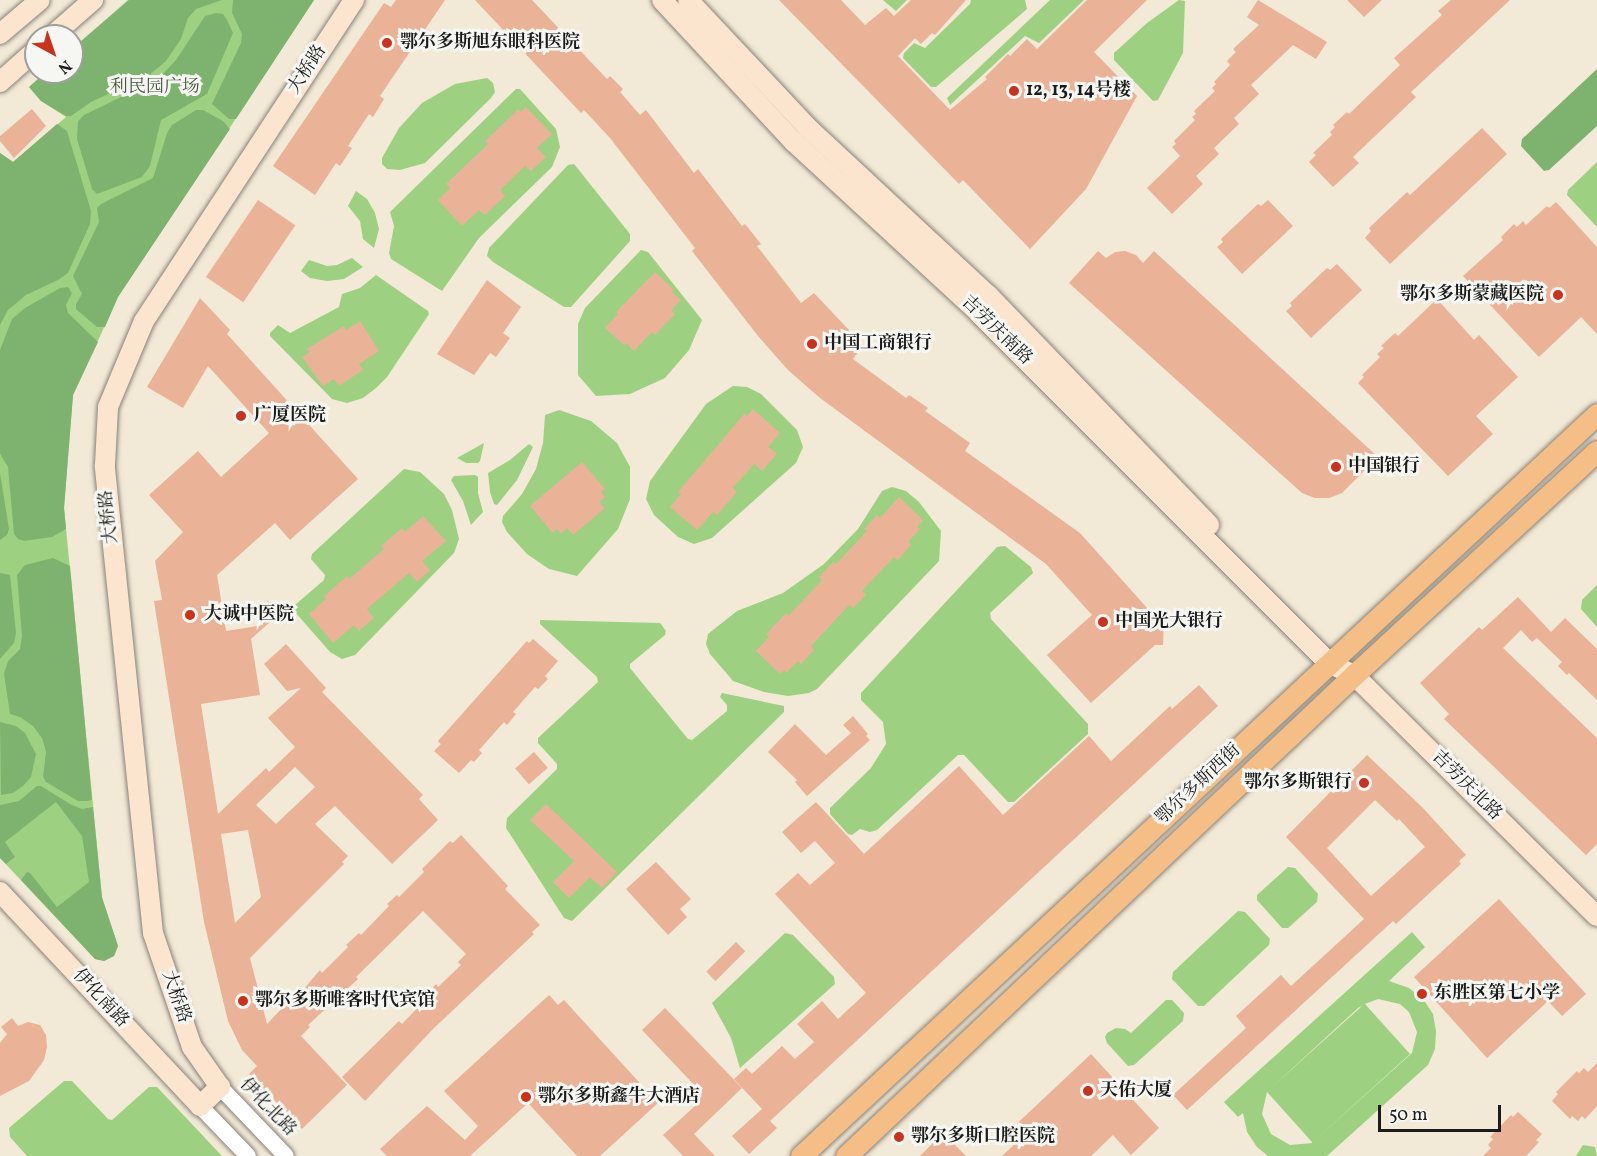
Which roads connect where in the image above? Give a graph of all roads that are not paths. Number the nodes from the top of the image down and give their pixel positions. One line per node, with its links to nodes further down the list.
1 (40, 0): 7 (main road)
2 (93, 0): 6 (main road)
3 (354, 0): 16 (main road, 大桥路)
4 (662, 0): 12 (main road, 吉劳庆南路)
5 (688, 0): 12 (main road, 吉劳庆南路)
6 (66, 24)
7 (0, 34)
8 (24, 61): 9 (main road)
9 (0, 82)
10 (1597, 414): 12 (main road, 鄂尔多斯西街)
11 (1597, 451): 13 (main road, 鄂尔多斯西街)
12 (1333, 660): 13 (main road, 吉劳庆北路); 20 (main road, 鄂尔多斯西街)
13 (1354, 675): 15 (main road, 吉劳庆北路); 21 (main road, 鄂尔多斯西街)
14 (0, 892): 17 (main road, 伊化南路)
15 (1597, 916)
16 (220, 1087): 17 (main road); 19 (street, 伊化北路)
17 (200, 1106): 18 (street)
18 (248, 1156)
19 (286, 1156)
20 (801, 1156)
21 (846, 1156)

